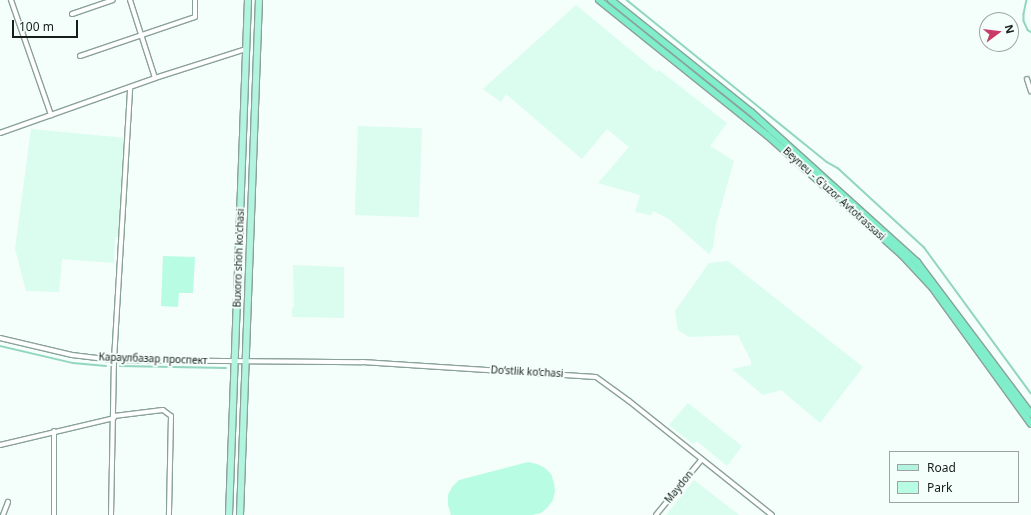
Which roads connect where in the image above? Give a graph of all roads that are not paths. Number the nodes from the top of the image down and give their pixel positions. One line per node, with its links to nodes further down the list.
1 (11, 0): 17 (street)
2 (113, 0): 9 (street)
3 (130, 0): 10 (street)
4 (195, 0): 10 (street)
5 (248, 0): 11 (main road, Buxoro shoh ko'chasi)
6 (259, 0): 22 (main road, Buxoro shoh ko'chasi)
7 (599, 0): 25 (highway, Beyneu - G'uzor Avtotrassasi)
8 (612, 0): 23 (highway, Beyneu - G'uzor Avtotrassasi)
9 (72, 14)
10 (142, 36): 12 (street); 13 (street)
11 (246, 49): 13 (street); 21 (main road, Buxoro shoh ko'chasi)
12 (80, 56)
13 (155, 78): 15 (street)
14 (1027, 78): 16 (street)
15 (130, 88): 17 (street); 20 (street)
16 (1031, 91)
17 (51, 115): 18 (street)
18 (0, 133)
19 (0, 338): 20 (street, Караулбазар проспект)
20 (114, 360): 21 (street, Караулбазар проспект); 24 (street)
21 (235, 361): 22 (street, Do‘stlik ko‘chasi); 34 (main road, Buxoro shoh ko'chasi)
22 (246, 361): 28 (street, Do‘stlik ko‘chasi); 35 (main road, Buxoro shoh ko'chasi)
23 (1031, 414)
24 (114, 417): 26 (street); 32 (street); 33 (street)
25 (1031, 424)
26 (54, 431): 27 (street); 31 (street)
27 (0, 445)
28 (702, 459): 36 (street, Maydon); 37 (street, Do‘stlik ko‘chasi)
29 (8, 502): 30 (street)
30 (3, 515)
31 (54, 515)
32 (111, 515)
33 (169, 515)
34 (229, 515)
35 (240, 515)
36 (656, 515)
37 (772, 515)

